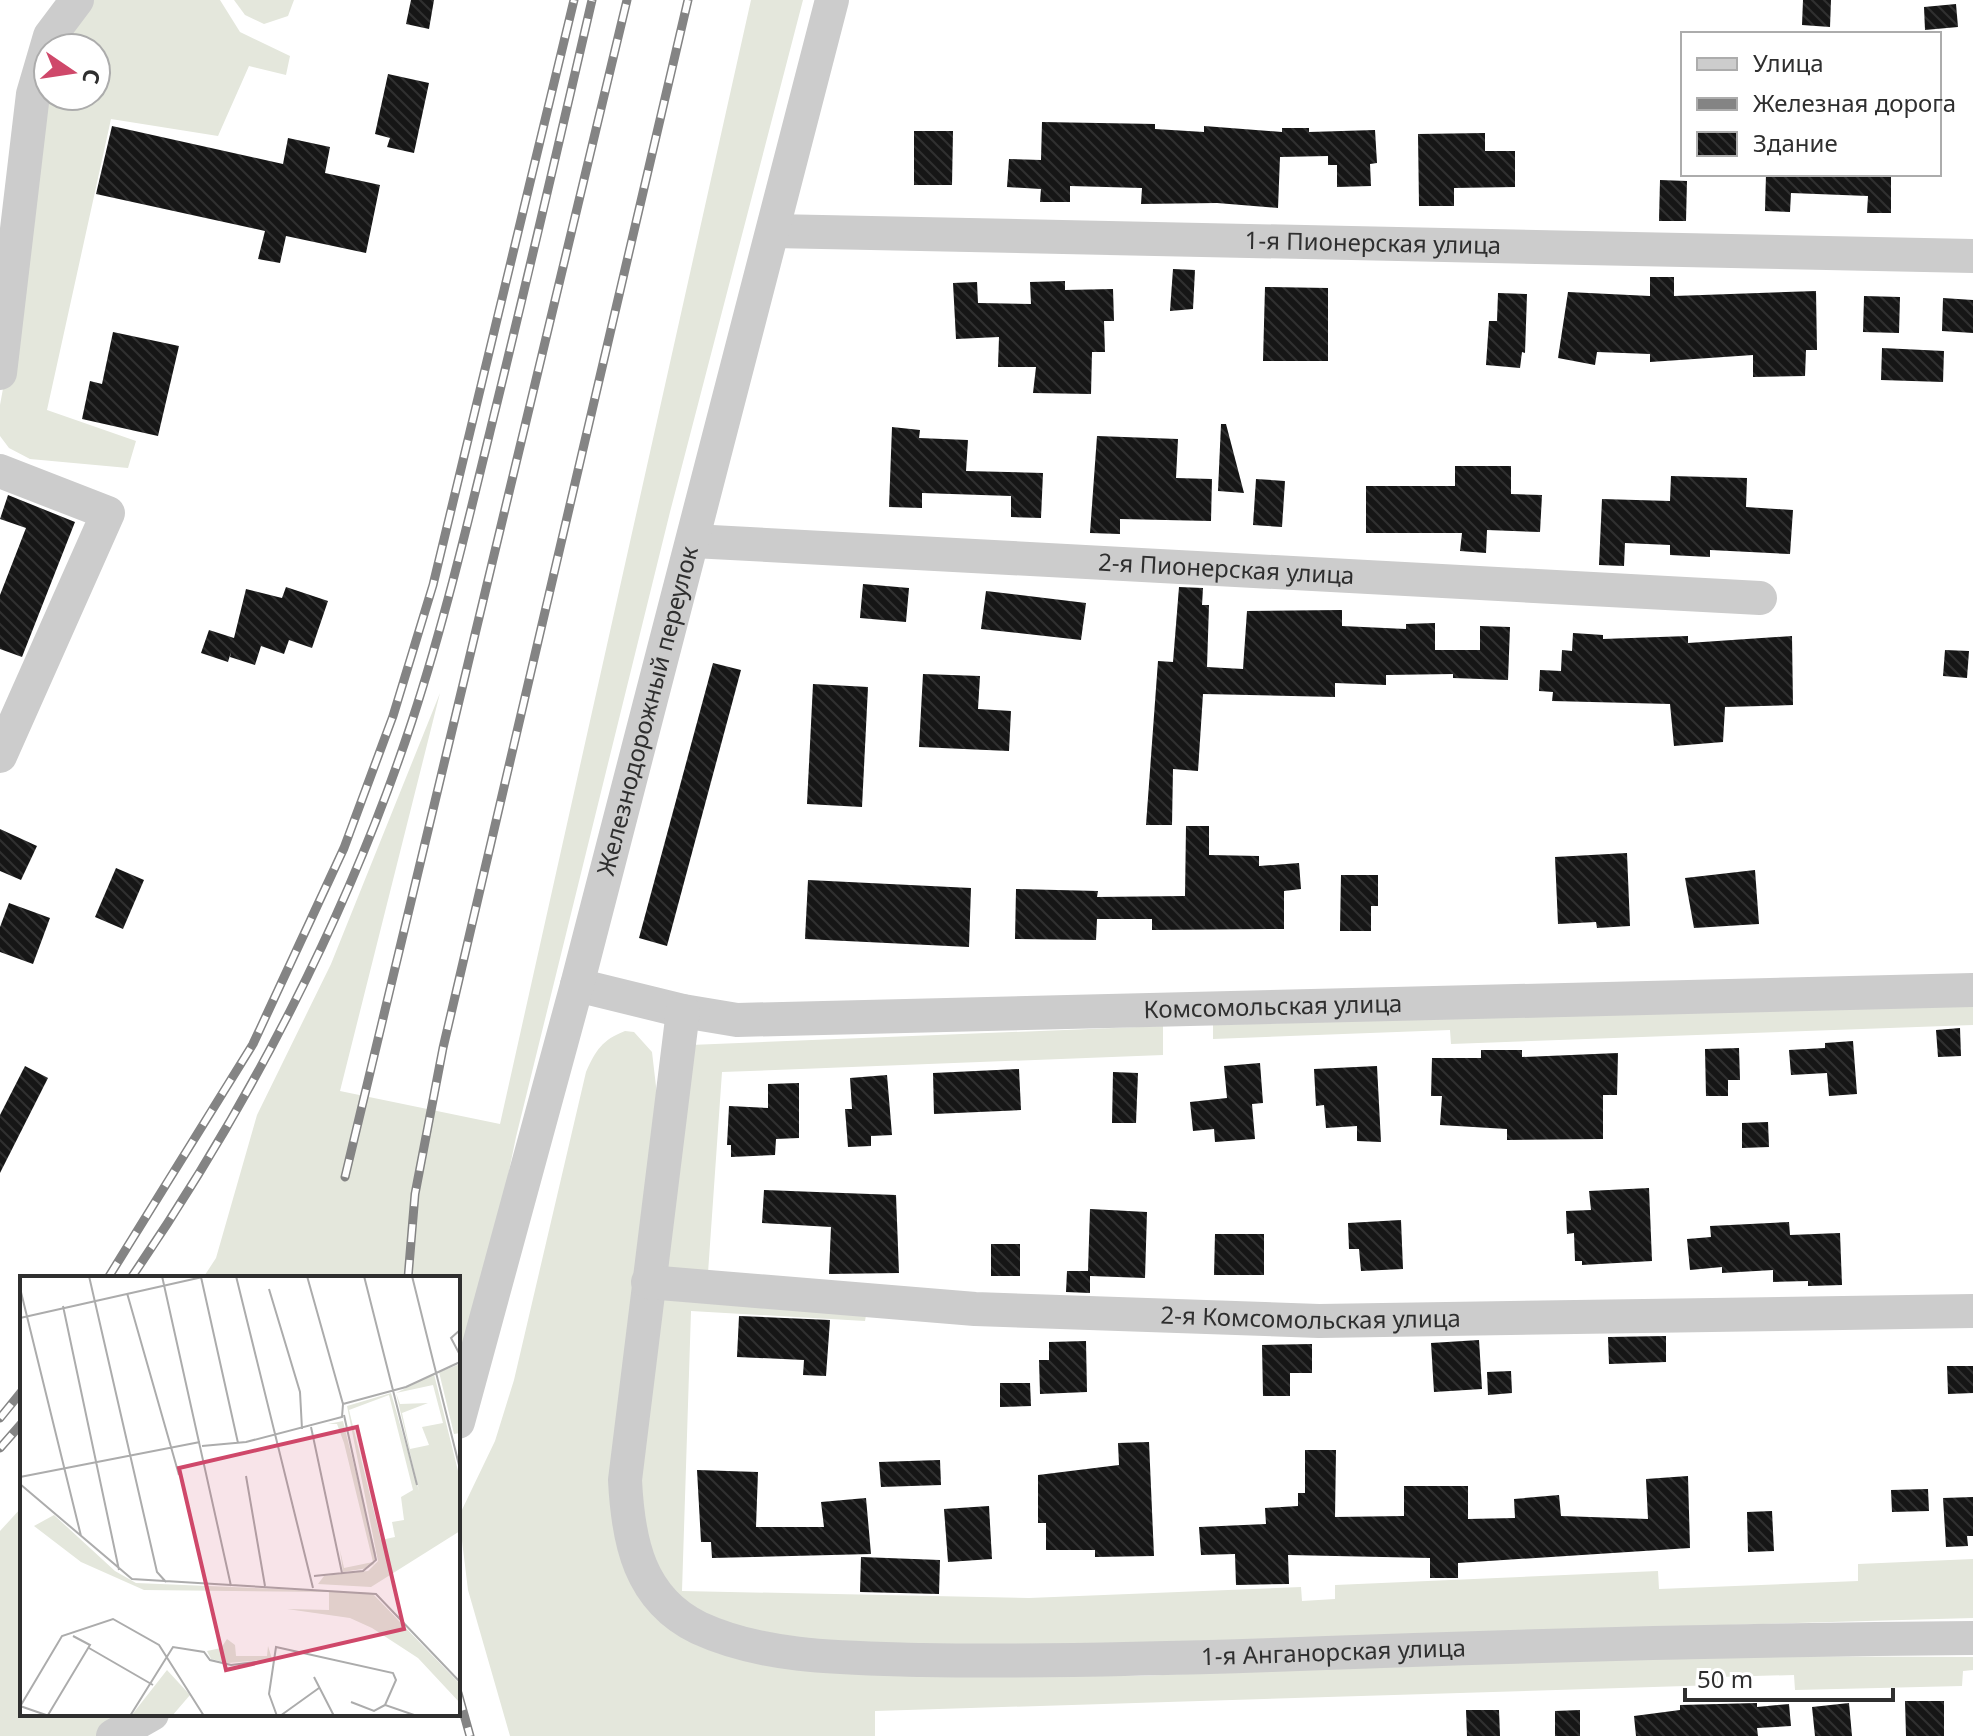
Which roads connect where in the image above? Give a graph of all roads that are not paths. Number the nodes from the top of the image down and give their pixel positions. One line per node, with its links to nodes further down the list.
1 (77, 0): 5 (street)
2 (832, 0): 3 (street, Железнодорожный переулок)
3 (773, 231): 4 (street, 1-я Пионерская улица); 7 (street, Железнодорожный переулок)
4 (1973, 256)
5 (0, 373)
6 (0, 471): 9 (street)
7 (693, 541): 8 (street, 2-я Пионерская улица); 10 (street, Железнодорожный переулок)
8 (1760, 598)
9 (1, 753)
10 (577, 985): 12 (street, Комсомольская улица); 15 (street, Железнодорожный переулок)
11 (1973, 990): 12 (street, Комсомольская улица)
12 (683, 1011): 13 (street, 1-я Анганорская улица)
13 (648, 1282): 14 (street, 2-я Комсомольская улица); 16 (street, 1-я Анганорская улица)
14 (1973, 1311)
15 (460, 1415)
16 (1973, 1638)
17 (148, 1716): 18 (street)
18 (113, 1736)

